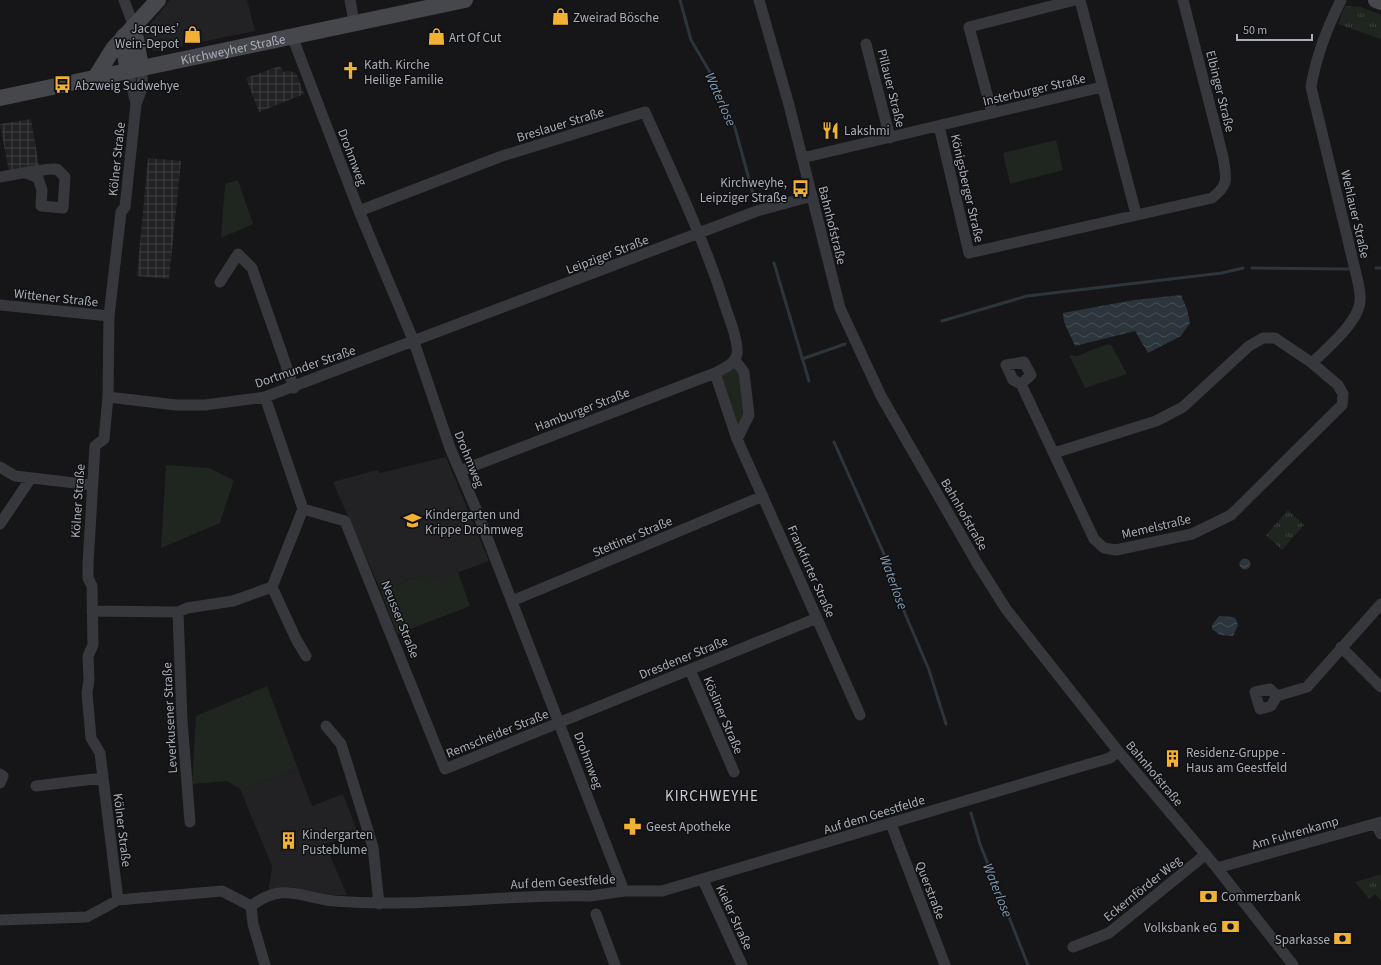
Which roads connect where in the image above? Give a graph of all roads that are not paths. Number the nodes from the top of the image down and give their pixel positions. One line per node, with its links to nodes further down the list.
1 (124, 0): 13 (street)
2 (158, 0): 13 (main road)
3 (350, 0): 12 (street)
4 (466, 0): 12 (main road, Kirchweyher Straße)
5 (759, 0): 23 (street, Bahnhofstraße)
6 (1075, 0): 20 (street)
7 (1080, 0): 18 (street)
8 (1183, 0): 26 (street, Elbinger Straße)
9 (1341, 0): 36 (street, Wehlauer Straße)
10 (1376, 0): 11 (main road)
11 (1381, 2)
12 (354, 22): 14 (main road, Kirchweyher Straße)
13 (129, 32): 16 (main road); 17 (main road)
14 (292, 36): 16 (main road, Kirchweyher Straße); 28 (street, Drohmweg)
15 (866, 44): 22 (street, Pillauer Straße)
16 (134, 69): 17 (main road, Kirchweyher Straße); 33 (street, Kölner Straße)
17 (95, 78): 19 (main road, Kirchweyher Straße)
18 (1102, 87): 20 (street, Insterburger Straße); 29 (street, Insterburger Straße)
19 (0, 98)
20 (992, 113): 21 (street, Insterburger Straße)
21 (939, 126): 22 (street, Königsberger Straße); 29 (street, Königsberger Straße)
22 (890, 138): 23 (street, Königsberger Straße)
23 (802, 158): 27 (street, Bahnhofstraße)
24 (26, 173): 25 (street)
25 (0, 177)
26 (1223, 190): 29 (street, Königsberger Straße)
27 (812, 196): 30 (street, Leipziger Straße); 65 (street, Bahnhofstraße)
28 (359, 211): 30 (street, Breslauer Straße); 34 (street, Drohmweg)
29 (1136, 214)
30 (700, 233): 34 (street, Leipziger Straße); 35 (street)
31 (220, 282): 39 (street)
32 (0, 305): 33 (street, Wittener Straße)
33 (109, 316): 40 (street, Kölner Straße)
34 (414, 342): 39 (street, Dortmunder Straße); 45 (street, Drohmweg)
35 (735, 360): 37 (street); 42 (street)
36 (1312, 363): 43 (street); 43 (street, Memelstraße)
37 (715, 373): 42 (street, Frankfurter Straße); 45 (street, Hamburger Straße)
38 (1021, 384): 43 (street, Memelstraße)
39 (294, 388): 41 (street, Dortmunder Straße)
40 (108, 397): 41 (street, Dortmunder Straße); 47 (street, Kölner Straße)
41 (265, 397): 49 (street)
42 (737, 439): 48 (street, Frankfurter Straße)
43 (1054, 453)
44 (0, 467): 46 (street)
45 (460, 471): 52 (street, Drohmweg)
46 (31, 478): 47 (street); 50 (street)
47 (92, 486): 54 (street, Kölner Straße)
48 (763, 496): 52 (street, Stettiner Straße); 56 (street, Frankfurter Straße)
49 (303, 509): 51 (street); 66 (street, Neusser Straße)
50 (0, 524)
51 (272, 587): 55 (street); 58 (street)
52 (512, 601): 63 (street, Drohmweg)
53 (1381, 604): 57 (street)
54 (92, 611): 55 (street); 69 (street, Kölner Straße)
55 (178, 612): 72 (street, Leverkusener Straße)
56 (817, 618): 59 (street, Dresdener Straße); 62 (street, Frankfurter Straße)
57 (1341, 647): 60 (street); 61 (street)
58 (306, 656)
59 (690, 670): 63 (street, Dresdener Straße); 67 (street, Kösliner Straße)
60 (1381, 687)
61 (1277, 696)
62 (860, 715)
63 (560, 723): 66 (street, Remscheider Straße); 78 (street, Drohmweg)
64 (326, 726): 80 (street)
65 (1118, 751): 73 (street, Auf dem Geestfelde); 75 (street, Bahnhofstraße)
66 (445, 769)
67 (734, 772)
68 (0, 774): 70 (street)
69 (102, 778): 71 (street); 79 (street, Kölner Straße)
70 (0, 783)
71 (36, 786)
72 (190, 822)
73 (891, 824): 77 (street, Auf dem Geestfelde); 88 (street, Querstraße)
74 (1379, 827): 76 (street, Am Fuhrenkamp)
75 (1205, 855): 76 (street, Bahnhofstraße); 84 (street, Eckernförder Weg)
76 (1216, 868): 89 (street, Bahnhofstraße)
77 (703, 880): 78 (street, Auf dem Geestfelde); 87 (street, Kieler Straße)
78 (624, 891): 80 (street, Auf dem Geestfelde)
79 (118, 900): 81 (street); 83 (street)
80 (379, 904): 81 (street, Auf dem Geestfelde)
81 (251, 906): 85 (street)
82 (596, 914): 86 (street)
83 (0, 920)
84 (1073, 948)
85 (265, 965)
86 (615, 965)
87 (742, 965)
88 (945, 965)
89 (1293, 965)

